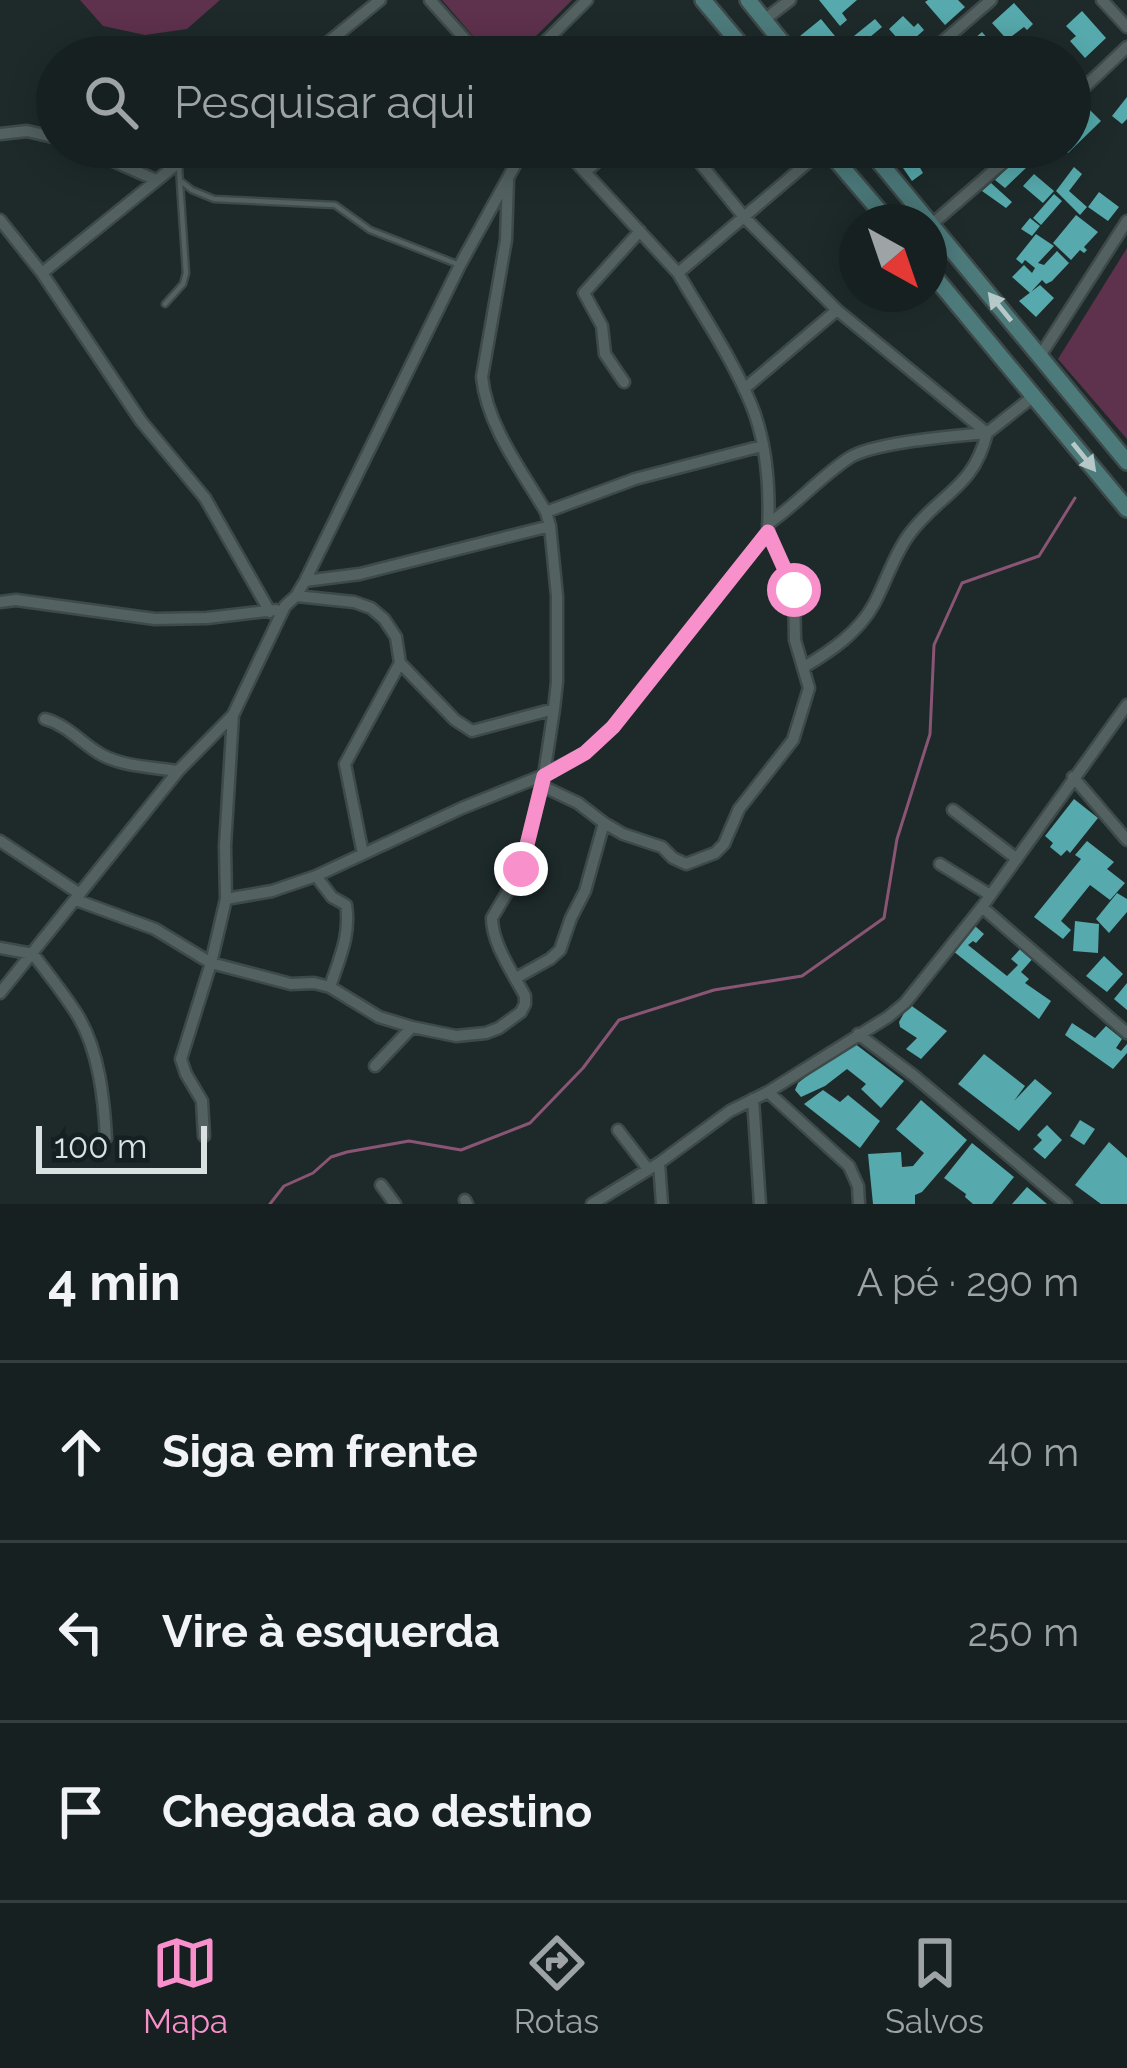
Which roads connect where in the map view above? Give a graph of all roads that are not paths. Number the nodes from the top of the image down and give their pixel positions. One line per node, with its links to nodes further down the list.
1 (380, 0): 11 (street)
2 (430, 0): 12 (street)
3 (587, 0): 13 (street)
4 (703, 0): 14 (main road)
5 (748, 0): 9 (main road)
6 (790, 0): 9 (street)
7 (992, 0): 16 (street)
8 (1102, 0): 10 (street)
9 (764, 20): 15 (main road)
10 (1127, 27)
11 (336, 36)
12 (462, 36)
13 (551, 36)
14 (734, 36)
15 (777, 36)
16 (950, 36)
17 (1127, 47): 18 (street)
18 (1091, 81)
19 (36, 133): 20 (street)
20 (0, 134)
21 (132, 168): 33 (street)
22 (172, 168): 33 (street)
23 (179, 168): 35 (lane)
24 (515, 168): 34 (street)
25 (582, 168): 32 (street)
26 (591, 168): 32 (street)
27 (704, 168): 39 (street)
28 (801, 168): 39 (street)
29 (843, 168): 36 (main road)
30 (885, 168): 37 (main road)
31 (997, 168): 38 (street)
32 (586, 172): 42 (street)
33 (156, 180): 45 (street)
34 (508, 180): 44 (street); 58 (street)
35 (182, 182): 44 (lane); 48 (lane)
36 (874, 204)
37 (915, 204)
38 (947, 211)
39 (744, 217): 46 (street); 49 (street)
40 (0, 220): 45 (street)
41 (1127, 221): 50 (street)
42 (640, 231): 46 (street); 51 (street)
43 (947, 242): 50 (main road, one-way to 43)
44 (460, 265): 61 (street)
45 (42, 273): 65 (street)
46 (678, 273): 52 (street)
47 (947, 291): 53 (main road)
48 (166, 304)
49 (837, 310): 52 (street); 54 (street)
50 (1040, 356): 56 (main road)
51 (624, 382)
52 (744, 389): 55 (street)
53 (1035, 395): 54 (street); 57 (main road, one-way to 57)
54 (987, 433): 60 (street); 67 (street)
55 (762, 446): 58 (street); 60 (street)
56 (1127, 462)
57 (1127, 509)
58 (546, 512): 59 (street)
59 (550, 526): 61 (street); 69 (street)
60 (768, 528): 67 (street); 74 (street)
61 (305, 581): 62 (street)
62 (296, 596): 64 (street); 66 (street)
63 (0, 602): 65 (street)
64 (285, 606): 65 (street); 70 (street)
65 (270, 612)
66 (400, 663): 69 (street); 79 (street)
67 (804, 667): 76 (street)
68 (1127, 705): 73 (street)
69 (554, 710): 74 (street)
70 (233, 716): 72 (street); 85 (street)
71 (45, 719): 72 (street)
72 (178, 771): 84 (street)
73 (1073, 777): 77 (street); 80 (street)
74 (543, 781): 76 (street); 79 (street); 90 (street)
75 (953, 810): 80 (street)
76 (604, 824): 90 (street)
77 (1127, 840)
78 (0, 841): 84 (street)
79 (363, 854): 82 (street)
80 (1017, 859): 83 (street)
81 (940, 864): 83 (street)
82 (316, 876): 85 (street); 91 (street)
83 (990, 895): 86 (street)
84 (78, 897): 88 (street); 89 (street)
85 (226, 899): 89 (street)
86 (982, 907): 94 (street); 95 (street)
87 (0, 948): 88 (street)
88 (33, 953): 92 (street); 101 (street)
89 (211, 963): 91 (street); 100 (street)
90 (516, 978): 93 (street)
91 (330, 987): 93 (street)
92 (0, 993)
93 (412, 1027): 96 (street)
94 (1127, 1033)
95 (858, 1034): 97 (street); 109 (street)
96 (375, 1066)
97 (768, 1092): 98 (street); 108 (street)
98 (753, 1099): 102 (street); 107 (street)
99 (619, 1130): 102 (street)
100 (203, 1136)
101 (106, 1138)
102 (654, 1166): 105 (street); 106 (street)
103 (381, 1185): 104 (street)
104 (395, 1204)
105 (592, 1204)
106 (662, 1204)
107 (760, 1204)
108 (859, 1204)
109 (1066, 1204)

